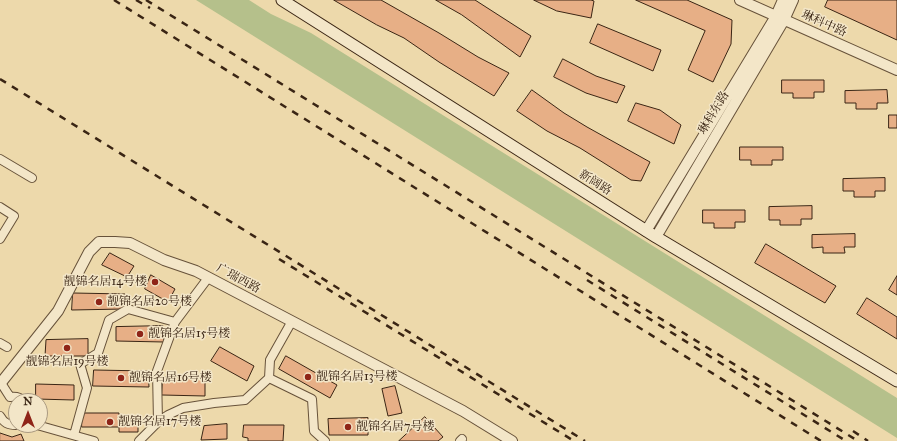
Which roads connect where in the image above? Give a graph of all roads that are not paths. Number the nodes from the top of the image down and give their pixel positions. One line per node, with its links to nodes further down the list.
1 (282, 0): 12 (main road, 新阔路)
2 (740, 0): 6 (street, 琳科中路)
3 (751, 0): 6 (street, 琳科中路)
4 (783, 0): 6 (street, 琳科东路)
5 (793, 0): 6 (street, 琳科东路)
6 (781, 16): 7 (street, 琳科中路); 8 (street, 琳科中路); 12 (street, 琳科东路)
7 (897, 66)
8 (897, 70)
9 (0, 159): 10 (street)
10 (32, 178)
11 (0, 207): 13 (street)
12 (651, 234): 18 (main road, 新阔路)
13 (0, 239)
14 (208, 278): 15 (street, 广瑞西路); 16 (street); 19 (street, 广瑞西路)
15 (292, 321): 17 (street); 29 (street, 广瑞西路)
16 (175, 322): 22 (street); 25 (street)
17 (269, 378): 22 (street); 28 (street)
18 (897, 381)
19 (0, 384): 20 (street)
20 (8, 394)
21 (0, 416): 23 (street)
22 (158, 422): 27 (street)
23 (8, 424)
24 (48, 428): 25 (street)
25 (74, 435): 26 (street)
26 (94, 441)
27 (139, 441)
28 (325, 441)
29 (512, 441)

